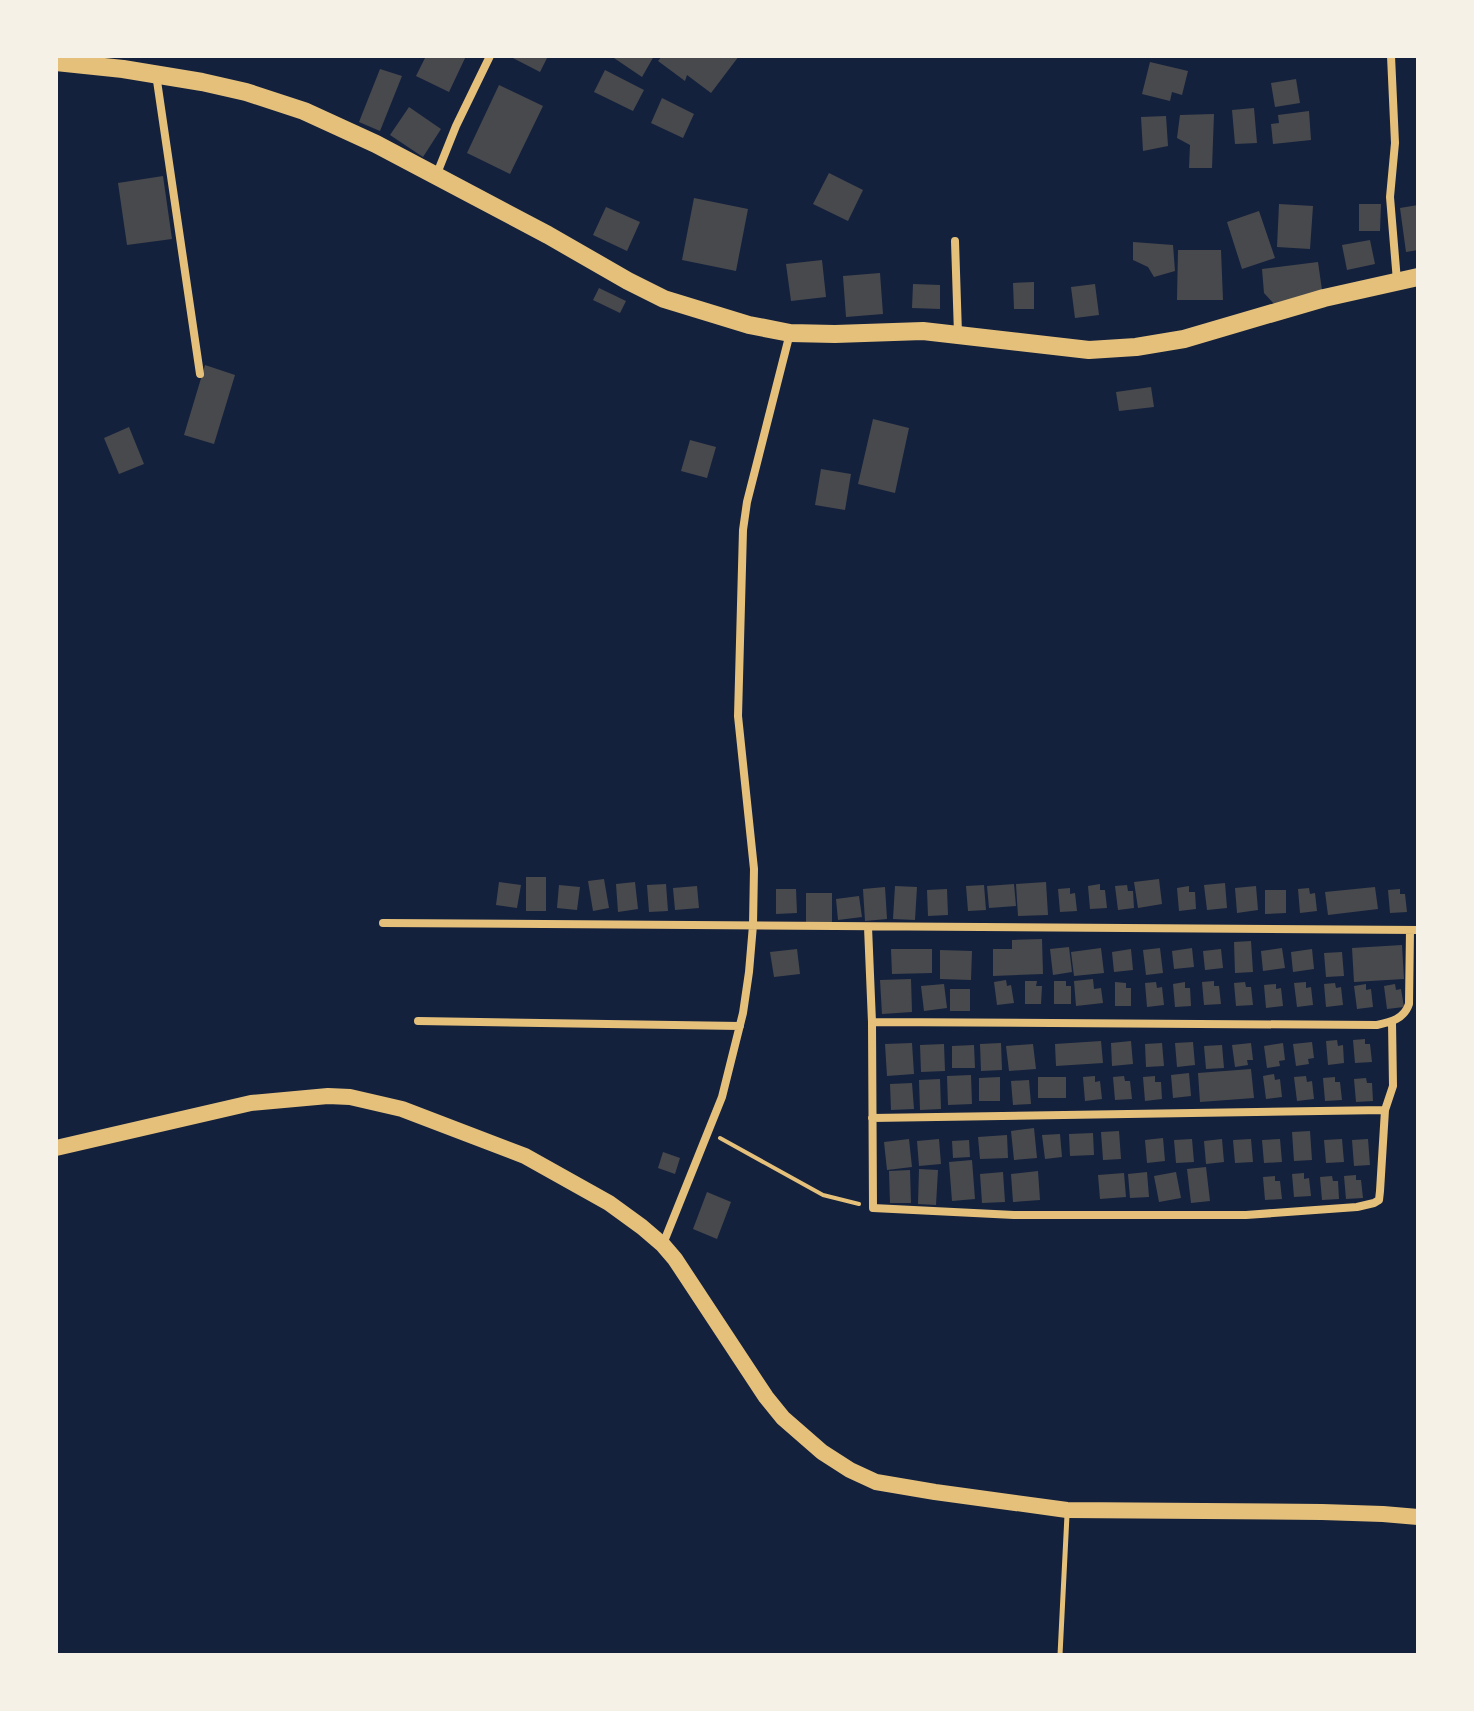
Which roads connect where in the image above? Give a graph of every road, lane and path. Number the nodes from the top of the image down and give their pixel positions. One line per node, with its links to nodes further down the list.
1 (490, 56): 5 (street)
2 (1391, 56): 8 (street)
3 (56, 62): 4 (highway)
4 (156, 74): 5 (highway); 11 (street)
5 (436, 176): 9 (highway)
6 (955, 241): 10 (street)
7 (1418, 277): 8 (highway)
8 (1398, 282): 10 (highway)
9 (790, 333): 10 (highway); 13 (street)
10 (958, 335)
11 (200, 374)
12 (383, 923): 13 (street)
13 (753, 925): 14 (street); 19 (street)
14 (868, 927): 15 (street); 17 (street)
15 (1414, 930): 18 (street)
16 (418, 1021): 19 (street)
17 (872, 1022): 18 (street); 21 (street)
18 (1392, 1022): 20 (street)
19 (740, 1026): 22 (street)
20 (1385, 1110): 21 (street); 24 (street)
21 (872, 1118): 24 (street)
22 (707, 1131): 24 (path); 25 (street)
23 (56, 1148): 25 (main road)
24 (873, 1208)
25 (663, 1245): 26 (main road)
26 (1067, 1510): 27 (main road); 28 (lane)
27 (1418, 1517)
28 (1060, 1655)

